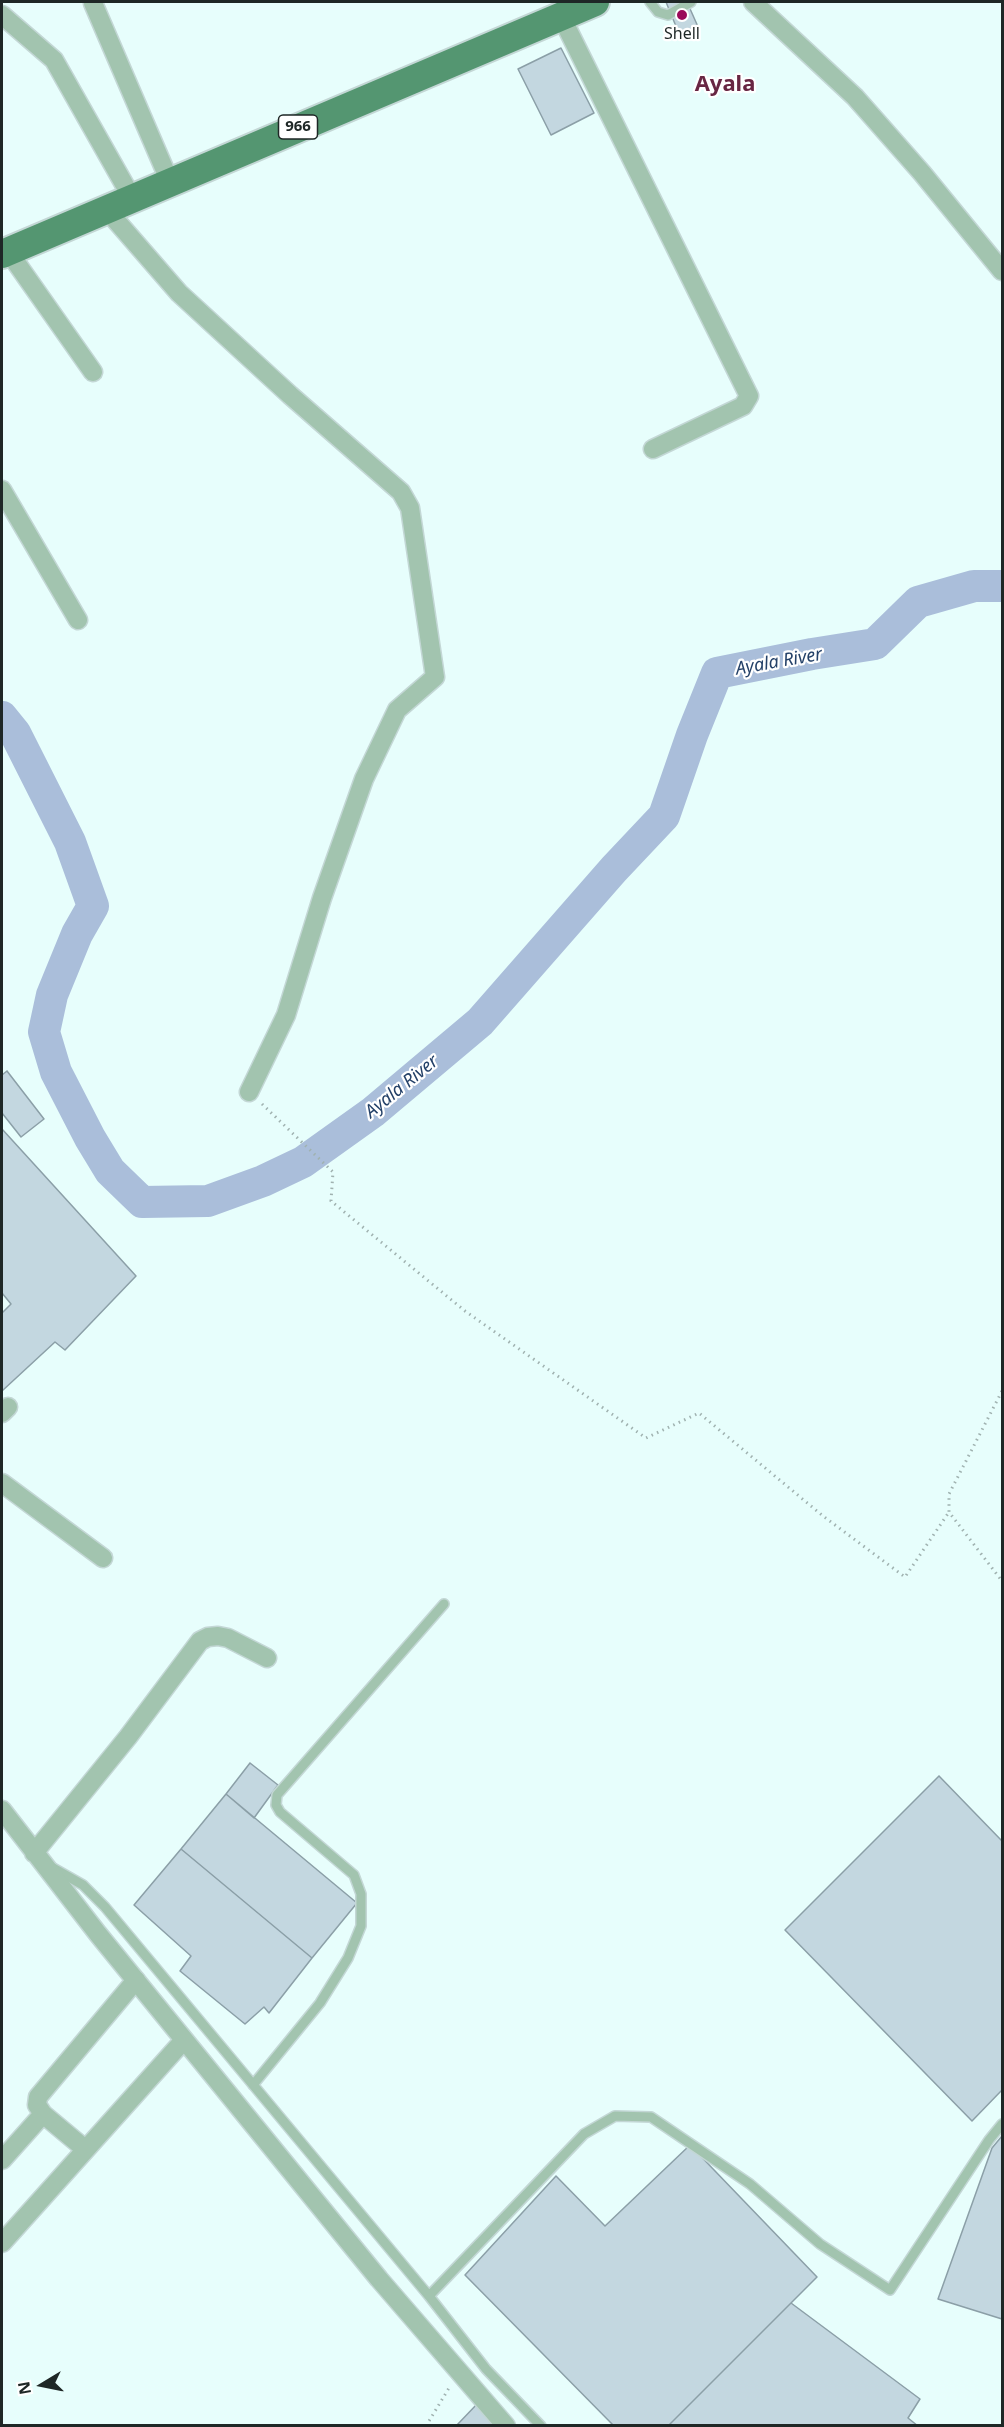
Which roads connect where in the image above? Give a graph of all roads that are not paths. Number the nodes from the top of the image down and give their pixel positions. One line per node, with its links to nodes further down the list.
1 (595, 2): 7 (main road, 966)
2 (650, 2): 3 (lane)
3 (691, 2)
4 (753, 2): 11 (street)
5 (93, 3): 8 (street)
6 (2, 15): 9 (street)
7 (561, 16): 8 (main road, 966); 13 (street)
8 (170, 182): 9 (main road, 966)
9 (119, 204): 10 (main road, 966); 16 (street)
10 (5, 252): 12 (street)
11 (1002, 271)
12 (93, 372)
13 (653, 449)
14 (2, 490): 15 (street)
15 (78, 621)
16 (249, 1092)
17 (2, 1483): 18 (street)
18 (103, 1558)
19 (444, 1604): 25 (lane)
20 (267, 1658): 22 (street)
21 (2, 1810): 22 (street)
22 (38, 1857): 23 (street); 25 (lane)
23 (136, 1980): 24 (street); 26 (street)
24 (184, 2040): 28 (street); 32 (street)
25 (253, 2085): 31 (lane)
26 (43, 2114): 28 (street); 29 (street)
27 (1002, 2124): 31 (lane)
28 (85, 2149): 30 (street)
29 (2, 2160)
30 (2, 2243)
31 (429, 2296): 33 (lane)
32 (506, 2426)
33 (541, 2426)

